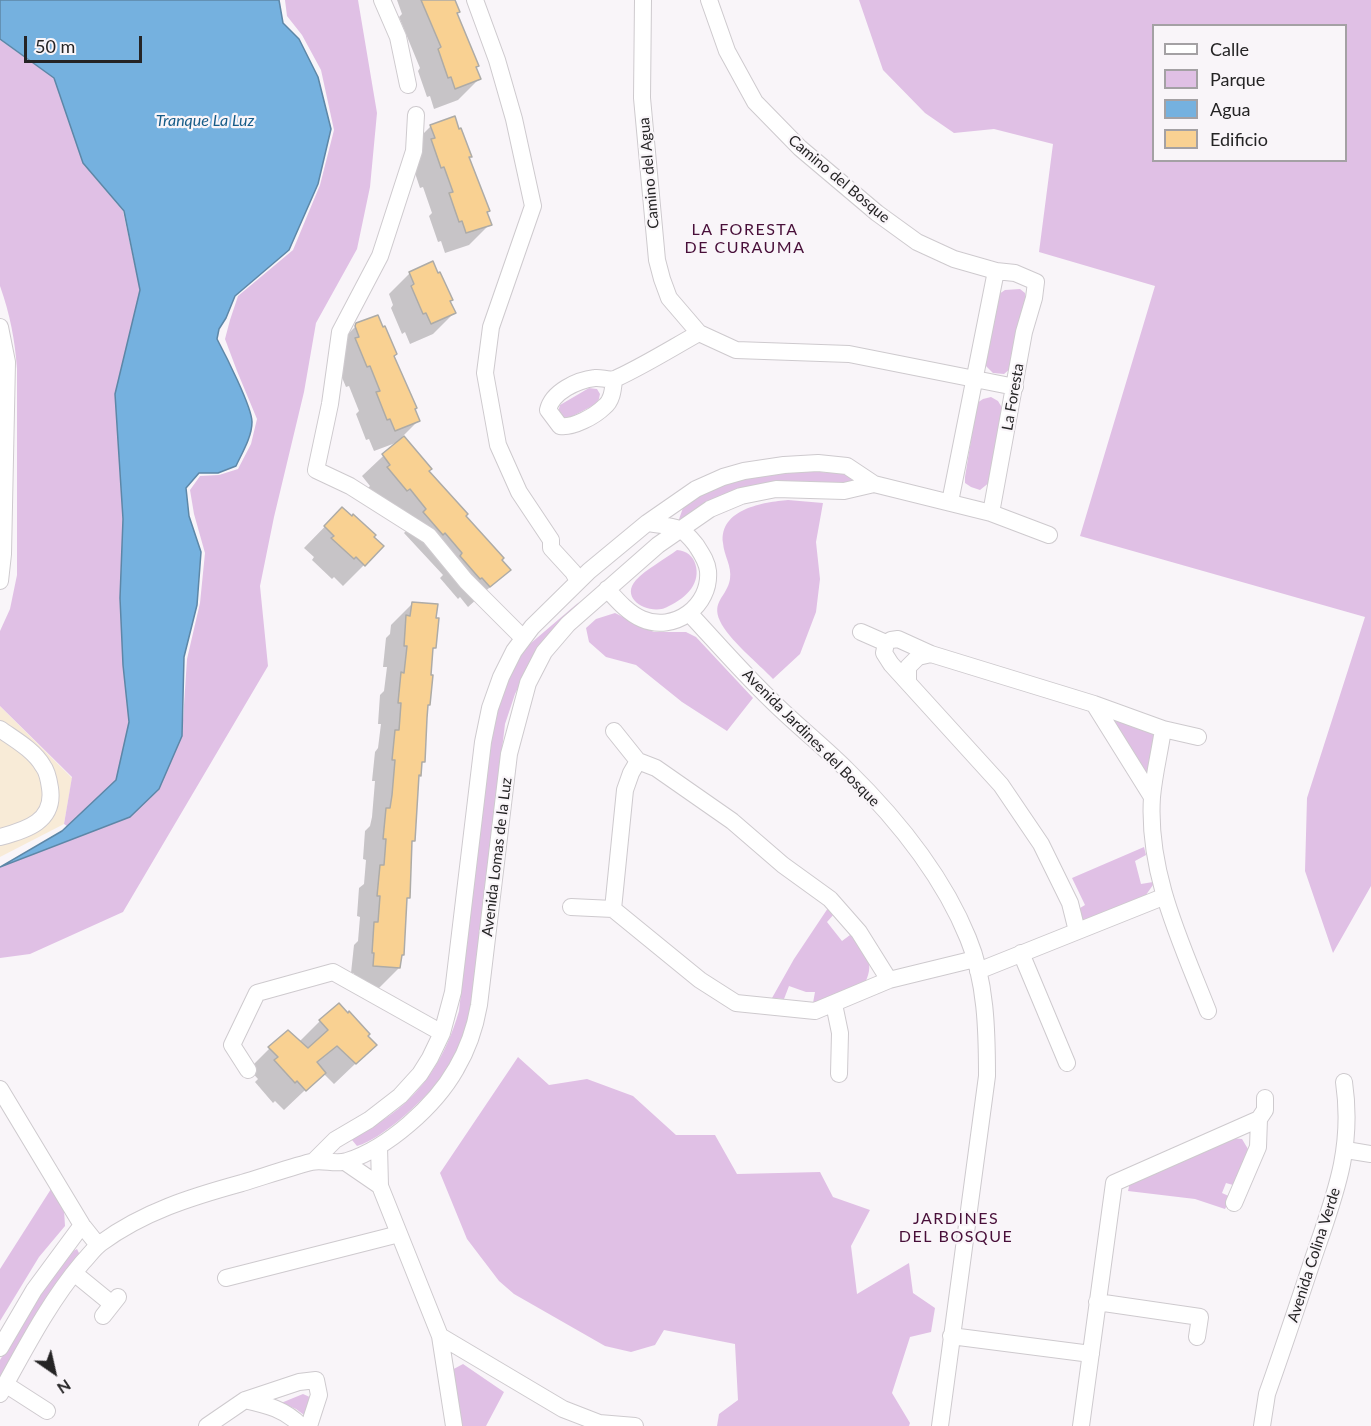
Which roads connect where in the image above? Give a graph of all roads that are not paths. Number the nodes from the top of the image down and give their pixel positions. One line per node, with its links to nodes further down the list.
1 (381, 0): 5 (street)
2 (475, 0): 20 (street)
3 (643, 0): 10 (street, Camino del Agua)
4 (709, 0): 7 (street, Camino del Bosque)
5 (408, 85)
6 (416, 115): 25 (street)
7 (996, 271): 8 (street, Camino del Bosque); 12 (street)
8 (1036, 282): 13 (street, La Foresta)
9 (0, 327): 21 (street)
10 (699, 333): 11 (street); 12 (street, Camino del Agua)
11 (614, 380)
12 (974, 380): 13 (street, Camino del Agua); 15 (street)
13 (1015, 387): 16 (street, La Foresta)
14 (874, 484): 15 (street, Avenida Lomas de la Luz); 17 (street, Avenida Lomas de la Luz); 18 (street, Avenida Lomas de la Luz)
15 (950, 502): 16 (street, Avenida Lomas de la Luz)
16 (991, 513): 19 (street, Avenida Lomas de la Luz)
17 (647, 523): 18 (street); 20 (street, Avenida Lomas de la Luz)
18 (680, 529): 22 (street, Avenida Lomas de la Luz); 23 (street)
19 (1049, 535)
20 (583, 576): 25 (street, Avenida Lomas de la Luz)
21 (0, 581)
22 (607, 589): 23 (street); 54 (street, Avenida Lomas de la Luz)
23 (689, 613): 42 (street, Avenida Jardines del Bosque)
24 (861, 632): 26 (street)
25 (523, 638): 46 (street, Avenida Lomas de la Luz)
26 (886, 643): 27 (street); 28 (street)
27 (931, 654): 28 (street); 29 (street)
28 (908, 681): 40 (street)
29 (1094, 704): 31 (street); 35 (street)
30 (0, 729): 36 (street)
31 (1163, 729): 33 (street); 35 (street)
32 (614, 731): 34 (street)
33 (1198, 737)
34 (638, 761): 39 (street); 43 (street)
35 (1152, 797): 37 (street)
36 (0, 837)
37 (1163, 897): 40 (street); 45 (street)
38 (571, 907): 39 (street)
39 (613, 909): 44 (street)
40 (1077, 931): 41 (street)
41 (1021, 953): 42 (street); 47 (street)
42 (976, 965): 43 (street); 69 (street, Avenida Jardines del Bosque)
43 (889, 980): 44 (street)
44 (834, 1004): 49 (street)
45 (1208, 1011)
46 (442, 1033): 48 (street); 57 (street, Avenida Lomas de la Luz)
47 (1067, 1063)
48 (248, 1070)
49 (839, 1074)
50 (1344, 1082): 55 (street, Avenida Colina Verde)
51 (0, 1089): 61 (street)
52 (1265, 1098): 53 (street)
53 (1259, 1119): 60 (street); 66 (street)
54 (379, 1146): 58 (street, Avenida Lomas de la Luz); 59 (street)
55 (1346, 1150): 56 (street); 83 (street, Avenida Colina Verde)
56 (1371, 1154)
57 (314, 1161): 58 (street, Avenida Lomas de la Luz); 63 (street, Avenida Lomas de la Luz)
58 (345, 1162): 59 (street)
59 (380, 1186): 62 (street)
60 (1234, 1203)
61 (82, 1225): 63 (street); 71 (street)
62 (399, 1234): 65 (street); 68 (street)
63 (98, 1245): 64 (street, Avenida Lomas de la Luz)
64 (74, 1273): 67 (street); 73 (street, Avenida Lomas de la Luz)
65 (226, 1278)
66 (1097, 1302): 70 (street); 72 (street)
67 (111, 1306)
68 (440, 1336): 79 (street); 80 (street)
69 (951, 1336): 72 (street); 81 (street, Avenida Jardines del Bosque)
70 (1197, 1337)
71 (0, 1348)
72 (1091, 1354): 82 (street)
73 (3, 1389): 75 (street, Avenida Lomas de la Luz)
74 (245, 1400): 76 (street); 77 (street); 78 (street)
75 (47, 1411)
76 (207, 1426)
77 (301, 1426)
78 (309, 1426)
79 (454, 1426)
80 (635, 1426)
81 (940, 1426)
82 (1081, 1426)
83 (1262, 1426)

